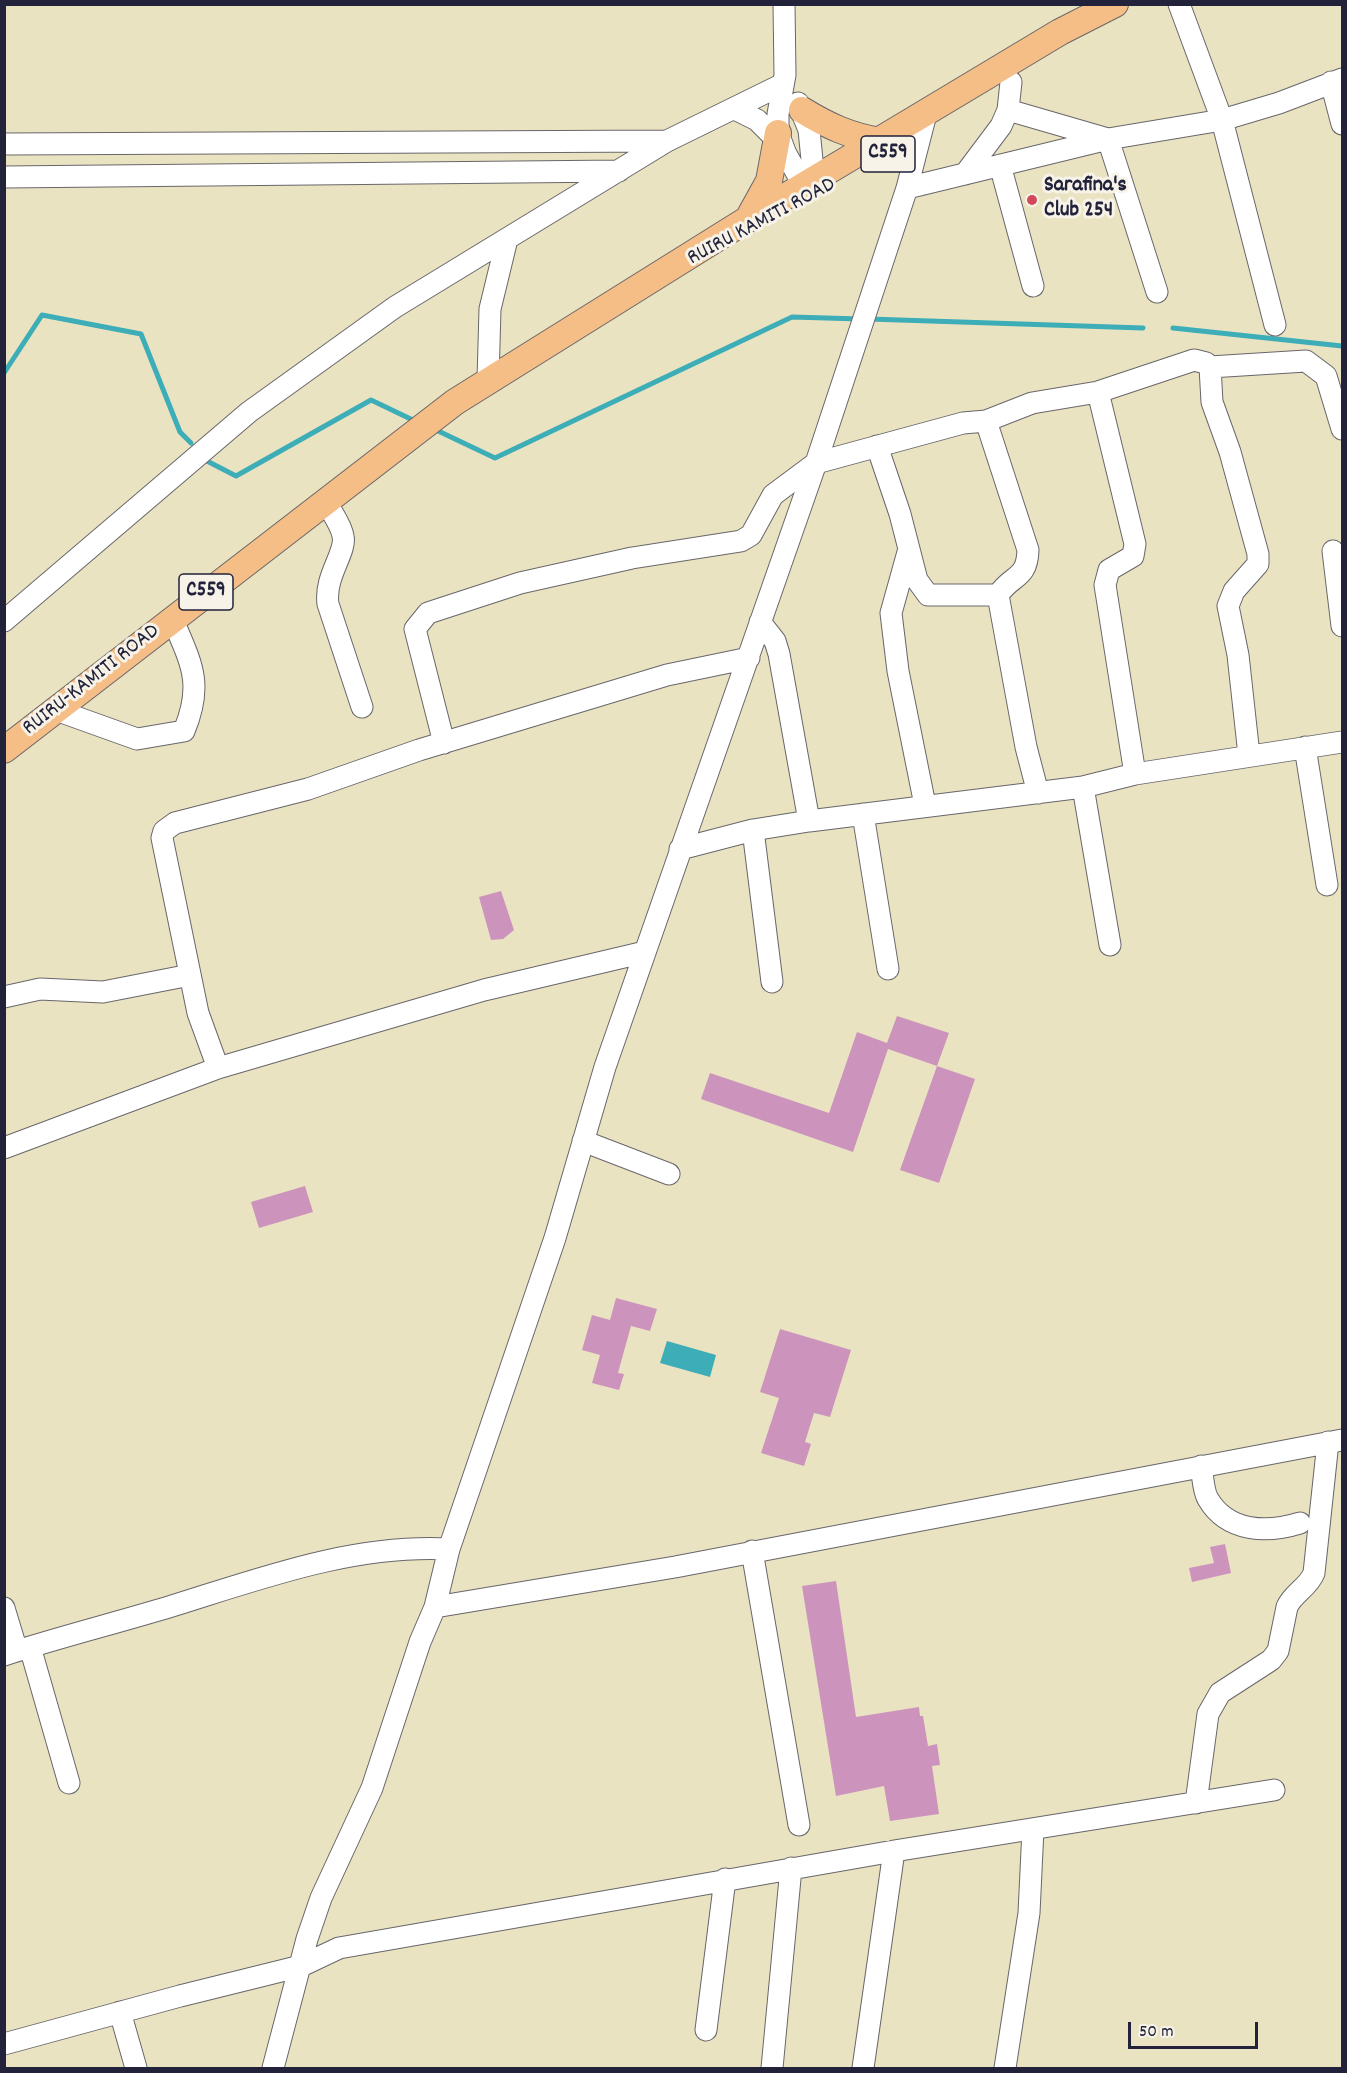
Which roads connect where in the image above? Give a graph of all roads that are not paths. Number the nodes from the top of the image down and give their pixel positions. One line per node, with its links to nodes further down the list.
1 (784, 4): 5 (street)
2 (1115, 4): 13 (main road, RUIRU KAMITI ROAD / C559)
3 (1125, 4): 7 (main road, RUIRU KAMITI ROAD / C559)
4 (1179, 4): 11 (street)
5 (784, 79): 8 (street); 10 (street); 14 (street)
6 (1337, 81): 11 (street); 12 (street)
7 (1011, 82): 9 (street); 13 (main road, RUIRU KAMITI ROAD / C559)
8 (735, 109): 14 (street); 16 (street)
9 (1008, 110): 15 (street); 21 (street)
10 (802, 111): 17 (main road); 23 (street)
11 (1222, 120): 15 (street); 30 (street)
12 (1342, 123)
13 (924, 124): 17 (main road, RUIRU KAMITI ROAD / C559); 24 (street); 28 (main road, RUIRU KAMITI ROAD / C559)
14 (778, 137): 23 (street); 25 (main road)
15 (1107, 139): 19 (street); 29 (street)
16 (667, 141): 18 (street); 20 (street)
17 (880, 141): 23 (main road, RUIRU KAMITI ROAD / C559)
18 (4, 144)
19 (1000, 165): 21 (street); 27 (street)
20 (619, 171): 22 (street); 26 (street)
21 (965, 174): 24 (street)
22 (4, 177)
23 (809, 183): 25 (main road, RUIRU KAMITI ROAD / C559)
24 (907, 188): 38 (street)
25 (748, 219): 28 (main road, RUIRU KAMITI ROAD / C559)
26 (507, 238): 32 (street); 44 (street)
27 (1033, 285)
28 (641, 286): 32 (main road, RUIRU KAMITI ROAD / C559)
29 (1157, 292)
30 (1275, 325)
31 (1209, 367): 33 (street); 35 (street); 54 (street)
32 (488, 380): 36 (main road, RUIRU KAMITI ROAD / C559)
33 (1098, 392): 34 (street); 55 (street)
34 (986, 421): 37 (street); 42 (street)
35 (1342, 429)
36 (407, 436): 39 (main road, RUIRU-KAMITI ROAD / C559)
37 (877, 446): 38 (street); 41 (street)
38 (816, 463): 45 (street); 51 (street)
39 (326, 501): 43 (main road, RUIRU-KAMITI ROAD / C559); 48 (street)
40 (1333, 551): 46 (street)
41 (908, 552): 42 (street); 58 (street)
42 (998, 595): 57 (street)
43 (172, 618): 49 (main road, RUIRU-KAMITI ROAD / C559); 49 (street)
44 (4, 621)
45 (760, 622): 47 (street); 60 (street)
46 (1342, 626)
47 (748, 658): 51 (street); 62 (street)
48 (362, 707)
49 (56, 710): 53 (main road, RUIRU-KAMITI ROAD / C559)
50 (1342, 742): 52 (street)
51 (444, 743): 67 (street)
52 (1305, 747): 54 (street); 63 (street)
53 (4, 750)
54 (1249, 755): 55 (street)
55 (1135, 774): 56 (street)
56 (1083, 787): 57 (street); 64 (street)
57 (1038, 793): 58 (street)
58 (925, 806): 59 (street)
59 (863, 814): 60 (street); 66 (street)
60 (809, 821): 61 (street)
61 (753, 830): 62 (street); 68 (street)
62 (680, 849): 65 (street)
63 (1327, 885)
64 (1110, 945)
65 (645, 952): 70 (street); 71 (street)
66 (888, 969)
67 (190, 975): 69 (street); 70 (street)
68 (772, 982)
69 (4, 997)
70 (218, 1068): 72 (street)
71 (583, 1141): 73 (street); 77 (street)
72 (4, 1148)
73 (669, 1174)
74 (1335, 1441): 75 (street); 84 (street)
75 (1201, 1466): 76 (street); 78 (street)
76 (1300, 1523)
77 (448, 1549): 79 (street); 81 (street)
78 (752, 1551): 79 (street); 85 (street)
79 (435, 1607): 90 (street)
80 (4, 1608): 81 (street)
81 (17, 1651): 82 (street)
82 (69, 1783)
83 (1274, 1790): 84 (street)
84 (1196, 1803): 86 (street)
85 (799, 1825)
86 (1033, 1829): 87 (street); 98 (street)
87 (894, 1851): 88 (street); 97 (street)
88 (791, 1868): 89 (street); 96 (street)
89 (725, 1879): 90 (street); 92 (street)
90 (301, 1966): 91 (street); 95 (street)
91 (120, 2012): 93 (street); 94 (street)
92 (706, 2030)
93 (4, 2044)
94 (136, 2068)
95 (273, 2068)
96 (772, 2068)
97 (863, 2068)
98 (1005, 2068)

